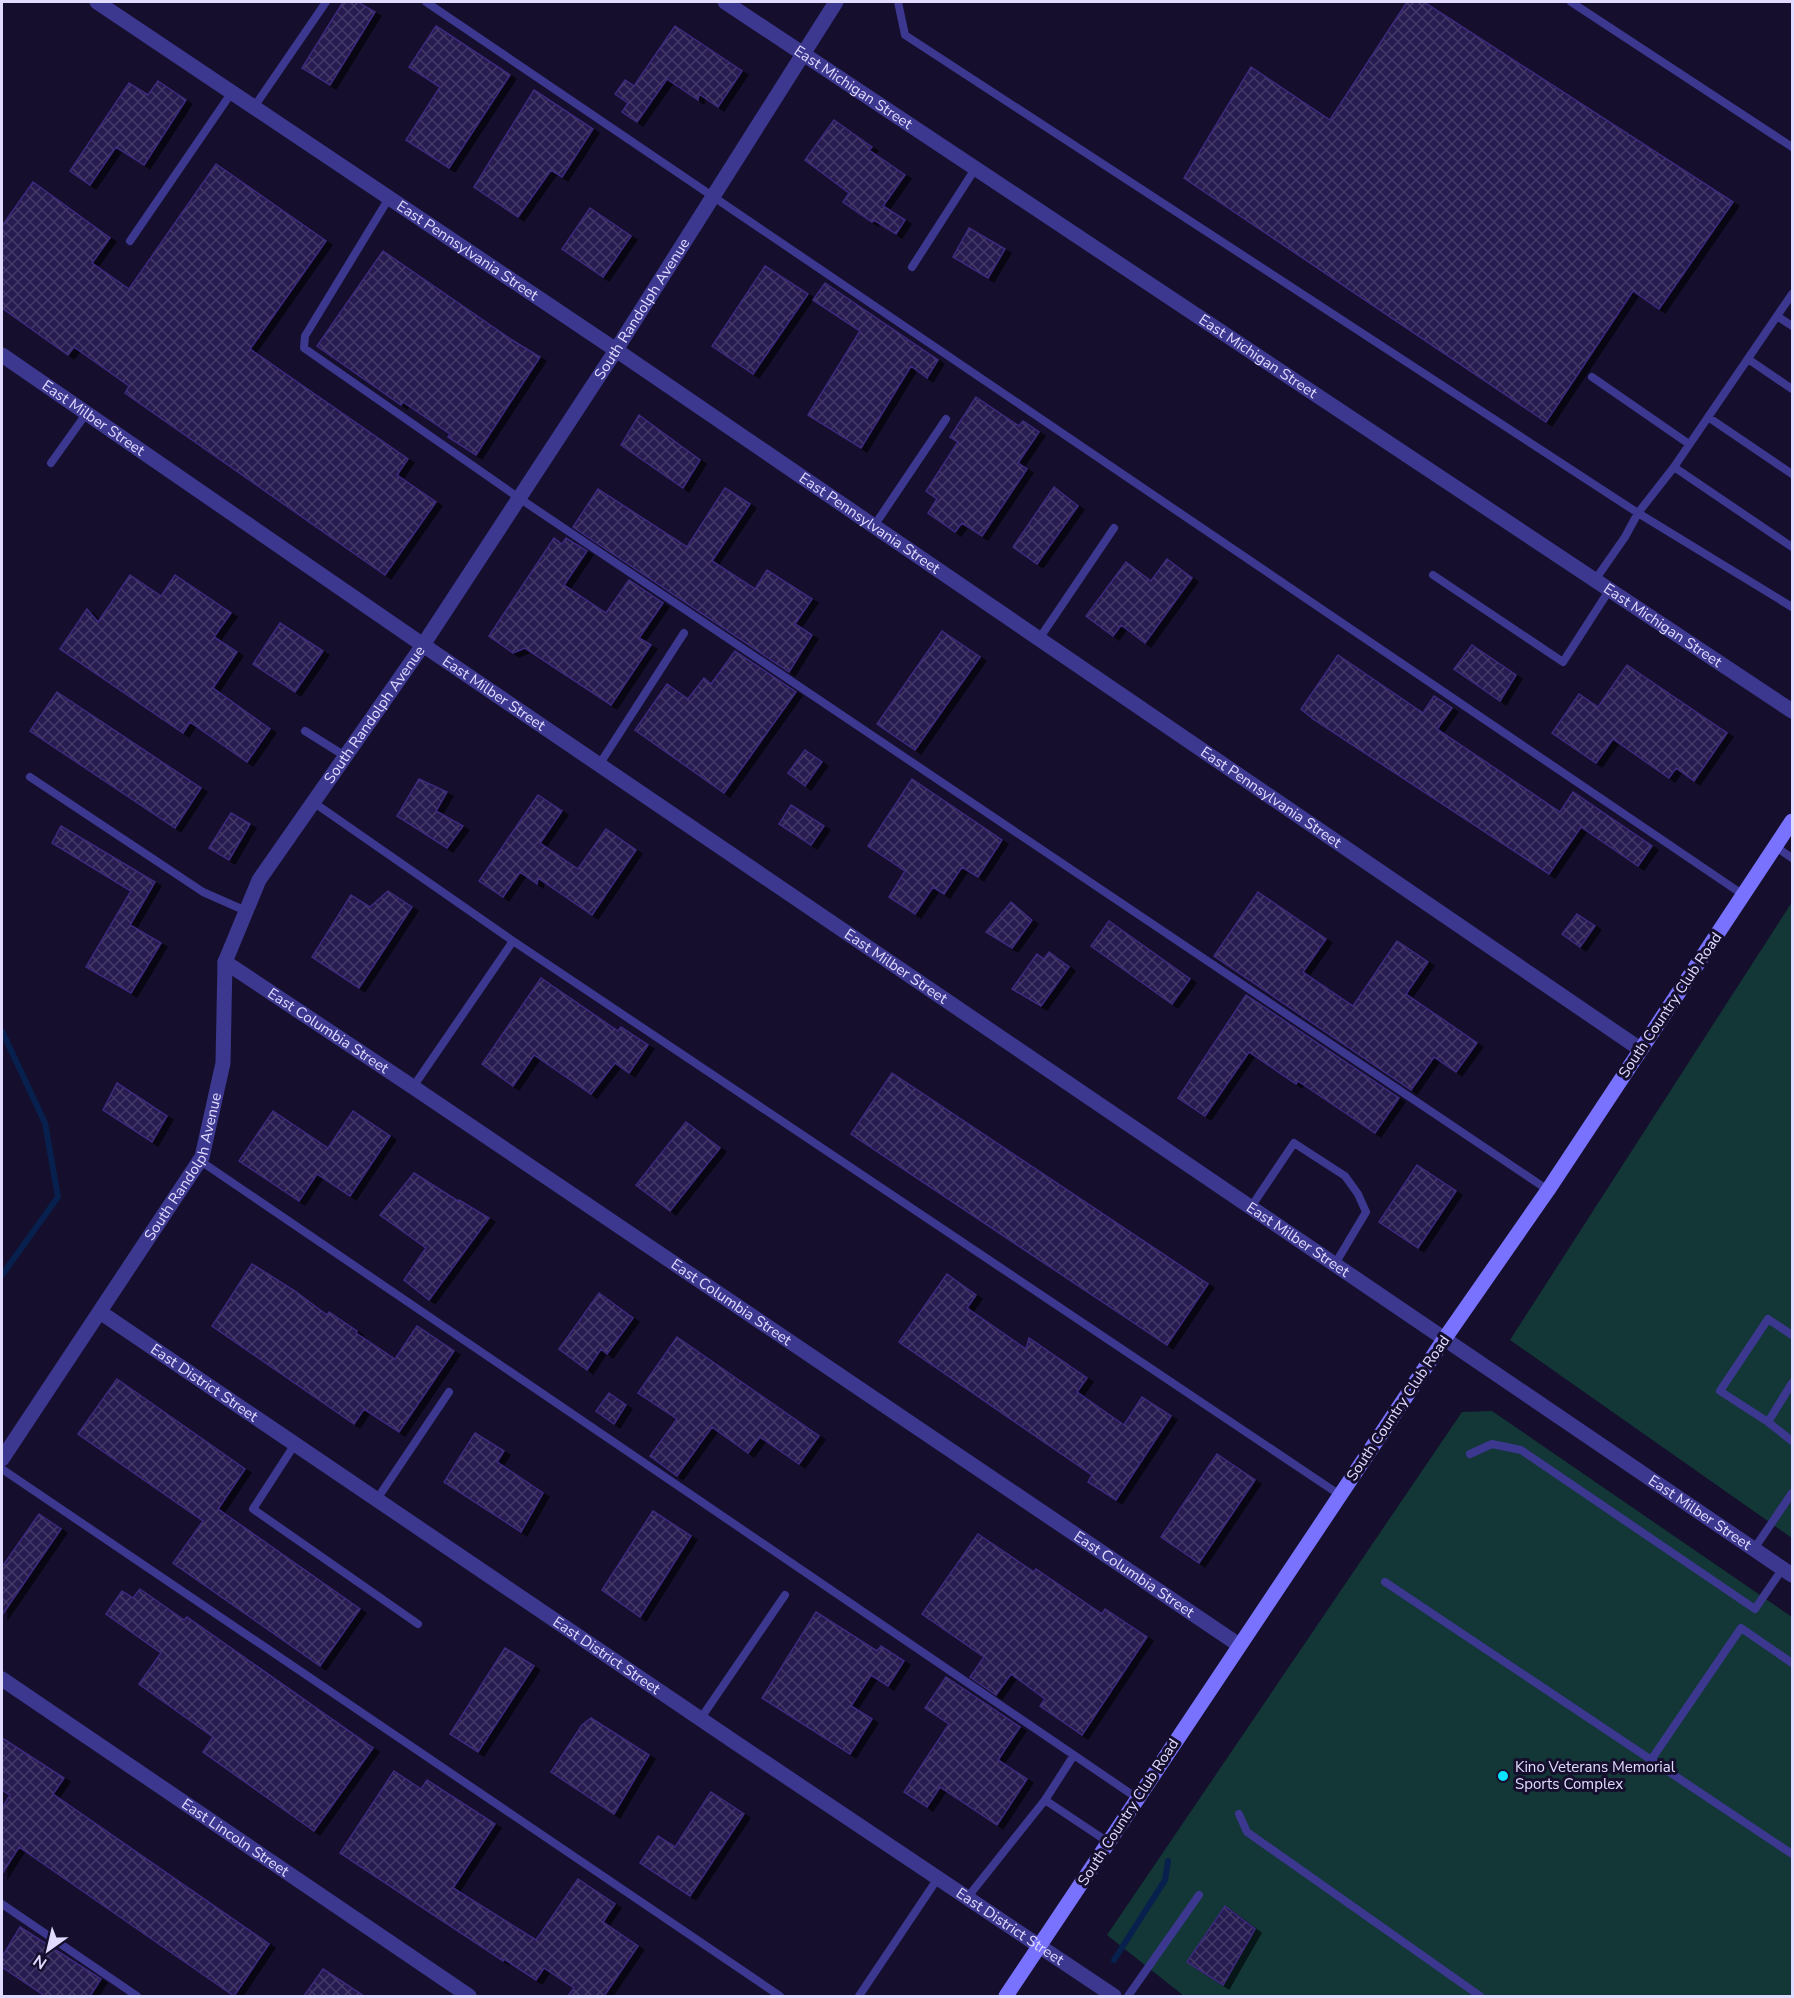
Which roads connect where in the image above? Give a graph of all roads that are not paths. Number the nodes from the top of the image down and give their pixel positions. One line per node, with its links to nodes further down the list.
1 (97, 2): 9 (street, East Pennsylvania Street)
2 (326, 2): 10 (lane)
3 (426, 2): 13 (lane)
4 (725, 2): 8 (street, East Michigan Street)
5 (836, 2): 8 (street, South Randolph Avenue)
6 (898, 2): 33 (lane)
7 (1571, 2): 11 (lane)
8 (803, 54): 12 (street, East Michigan Street); 13 (street, South Randolph Avenue)
9 (232, 92): 10 (street, East Pennsylvania Street); 15 (lane)
10 (254, 107): 14 (street, East Pennsylvania Street)
11 (1792, 147)
12 (975, 169): 16 (lane); 38 (street, East Michigan Street)
13 (712, 197): 20 (street, South Randolph Avenue); 53 (lane)
14 (389, 198): 20 (street, East Pennsylvania Street); 32 (lane)
15 (130, 241)
16 (912, 267)
17 (1792, 294): 18 (lane)
18 (1777, 316): 19 (lane); 22 (lane)
19 (1792, 327)
20 (616, 350): 32 (street, South Randolph Avenue); 34 (street, East Pennsylvania Street)
21 (2, 355): 25 (street, East Milber Street)
22 (1748, 359): 24 (lane); 26 (lane)
23 (1592, 377): 28 (lane)
24 (1792, 389)
25 (86, 414): 29 (lane); 43 (street, East Milber Street)
26 (1708, 417): 28 (lane); 31 (lane)
27 (946, 419): 34 (lane)
28 (1689, 444): 30 (lane)
29 (51, 463)
30 (1674, 467): 33 (lane); 36 (lane)
31 (1792, 474)
32 (519, 498): 43 (street, South Randolph Avenue); 60 (lane)
33 (1638, 513): 38 (lane); 40 (lane)
34 (874, 526): 42 (street, East Pennsylvania Street)
35 (1114, 528): 42 (lane)
36 (1792, 547)
37 (1433, 575): 39 (lane)
38 (1595, 580): 39 (street, East Michigan Street)
39 (1610, 590): 44 (street, East Michigan Street)
40 (1792, 606)
41 (684, 633): 47 (lane)
42 (1039, 639): 57 (street, East Pennsylvania Street)
43 (423, 645): 46 (street, South Randolph Avenue); 47 (street, East Milber Street)
44 (1792, 711)
45 (305, 731): 46 (lane)
46 (345, 756): 49 (street, South Randolph Avenue)
47 (599, 765): 61 (street, East Milber Street)
48 (30, 777): 54 (lane)
49 (313, 802): 54 (street, South Randolph Avenue); 55 (lane)
50 (1792, 821): 51 (street, South Country Club Road)
51 (1776, 847): 52 (lane); 53 (street, South Country Club Road)
52 (1792, 858)
53 (1745, 896): 57 (street, South Country Club Road)
54 (246, 911): 56 (street, South Randolph Avenue)
55 (513, 941): 58 (lane); 75 (lane)
56 (225, 962): 58 (street, East Columbia Street); 59 (street, South Randolph Avenue)
57 (1640, 1049): 60 (street, South Country Club Road)
58 (413, 1087): 82 (street, East Columbia Street)
59 (199, 1160): 63 (street, South Randolph Avenue); 86 (lane)
60 (1548, 1190): 65 (street, South Country Club Road)
61 (1251, 1207): 62 (street, East Milber Street); 62 (lane)
62 (1335, 1264): 65 (street, East Milber Street)
63 (100, 1312): 70 (street, East District Street); 72 (street, South Randolph Avenue)
64 (1792, 1335): 68 (lane)
65 (1444, 1338): 75 (street, South Country Club Road); 77 (street, East Milber Street)
66 (1792, 1383): 68 (lane)
67 (449, 1392): 76 (lane)
68 (1768, 1422): 69 (lane)
69 (1792, 1441)
70 (295, 1444): 76 (street, East District Street); 81 (lane)
71 (1470, 1454): 78 (lane)
72 (2, 1459)
73 (2, 1469): 100 (lane)
74 (1792, 1493): 77 (lane)
75 (1340, 1494): 82 (street, South Country Club Road)
76 (377, 1499): 85 (street, East District Street)
77 (1754, 1549): 78 (street, East Milber Street)
78 (1788, 1571)
79 (1385, 1581): 87 (lane)
80 (785, 1595): 85 (lane)
81 (418, 1624)
82 (1239, 1645): 88 (street, South Country Club Road)
83 (1792, 1663): 87 (lane)
84 (2, 1680): 99 (street, East Lincoln Street)
85 (702, 1718): 93 (street, East District Street)
86 (1074, 1755): 88 (lane); 89 (lane)
87 (1651, 1760): 92 (lane)
88 (1137, 1798): 91 (street, South Country Club Road)
89 (1045, 1800): 91 (lane); 95 (lane)
90 (1239, 1814): 105 (lane)
91 (1108, 1842): 97 (street, South Country Club Road)
92 (1792, 1854)
93 (938, 1878): 95 (street, East District Street); 101 (lane)
94 (1199, 1895): 104 (lane)
95 (967, 1898): 97 (street, East District Street)
96 (2, 1904): 98 (lane)
97 (1039, 1946): 102 (street, South Country Club Road); 103 (street, East District Street)
98 (137, 1996)
99 (470, 1996)
100 (780, 1996)
101 (858, 1996)
102 (1006, 1996)
103 (1114, 1996)
104 (1128, 1996)
105 (1480, 1996)

